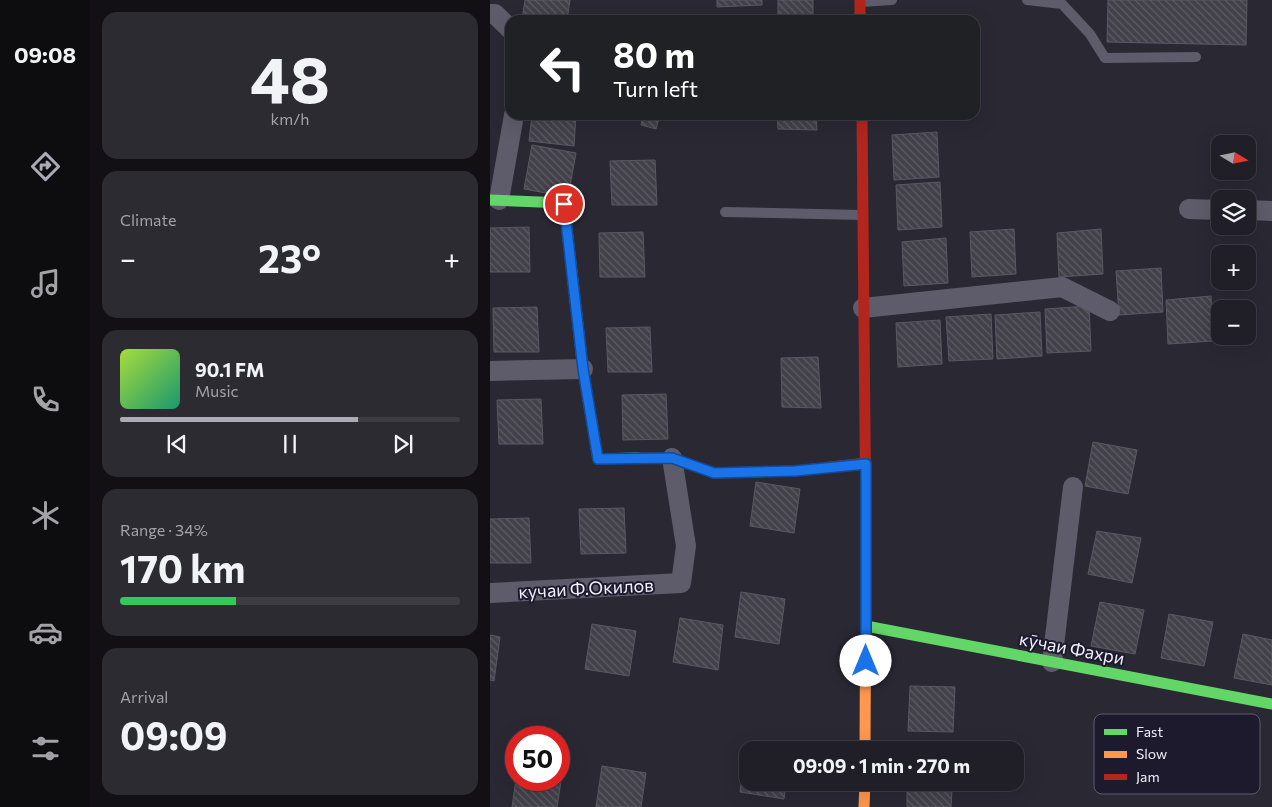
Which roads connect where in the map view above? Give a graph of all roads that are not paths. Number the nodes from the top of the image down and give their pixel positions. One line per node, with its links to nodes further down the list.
1 (892, 0): 3 (lane)
2 (1027, 0): 7 (lane)
3 (860, 1): 5 (street)
4 (490, 14): 6 (street)
5 (860, 15)
6 (505, 24)
7 (1196, 57)
8 (513, 120): 10 (street)
9 (862, 120): 16 (street)
10 (494, 200): 19 (street)
11 (1189, 209): 12 (street)
12 (1211, 210)
13 (1256, 210): 14 (street)
14 (1272, 211)
15 (725, 212): 16 (lane)
16 (863, 215): 17 (street)
17 (863, 308): 18 (street); 22 (street)
18 (1110, 311)
19 (583, 369): 20 (street); 21 (street)
20 (490, 371)
21 (672, 458): 22 (street); 24 (street, кучаи Ф.Окилов)
22 (866, 464): 25 (street)
23 (1073, 487): 26 (street)
24 (490, 593)
25 (866, 626): 26 (street, кӯчаи Фахри); 28 (street)
26 (1052, 662): 27 (street, кӯчаи Фахри)
27 (1272, 704)
28 (865, 741)
29 (864, 791): 30 (street)
30 (864, 807)

